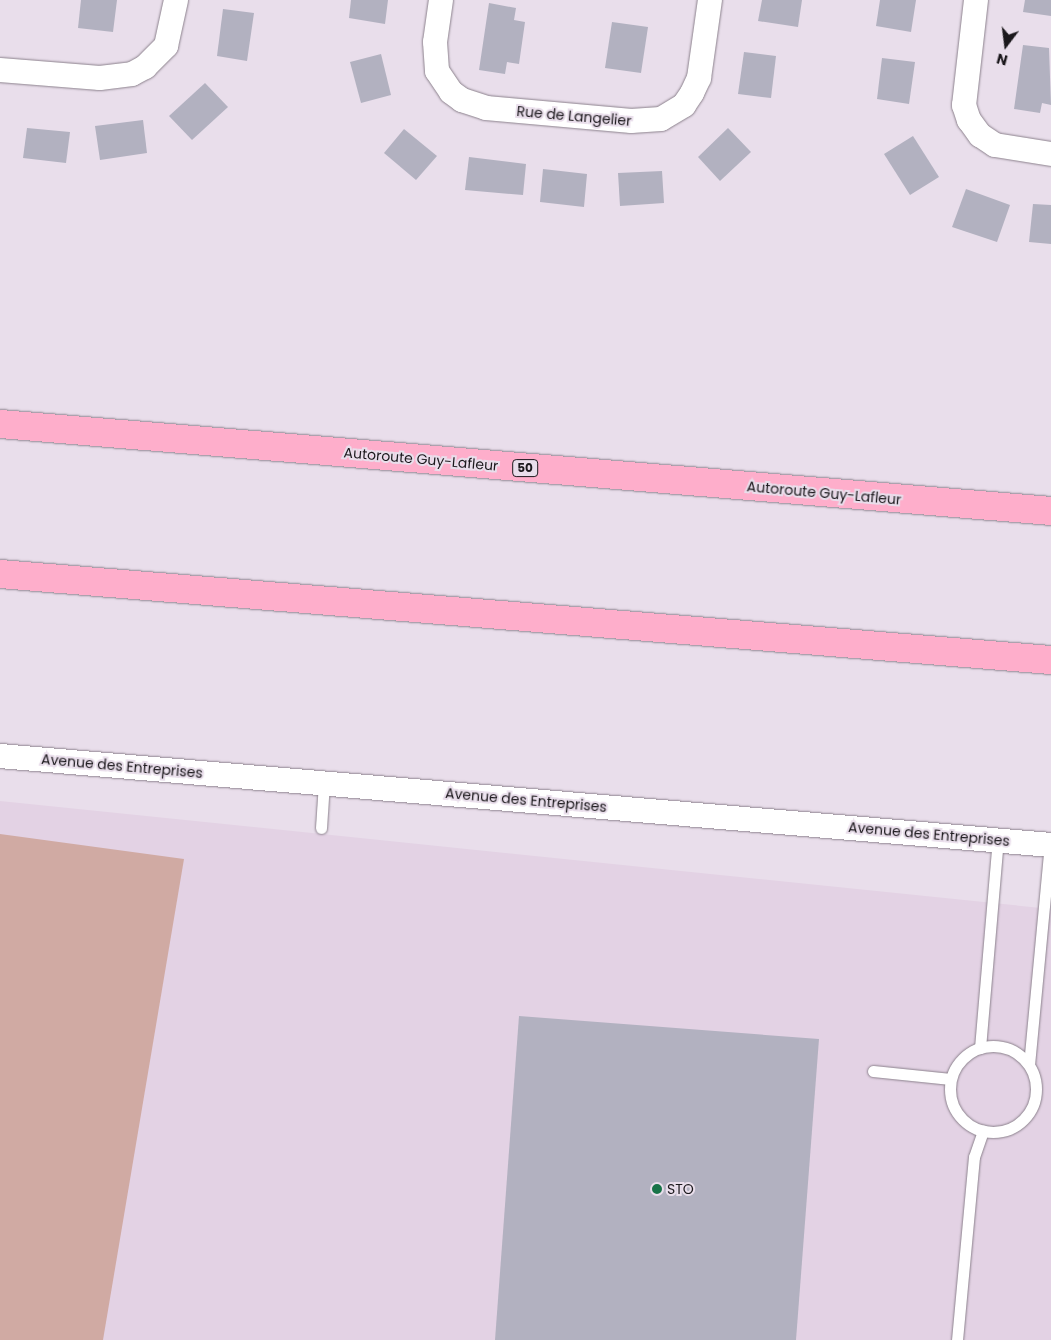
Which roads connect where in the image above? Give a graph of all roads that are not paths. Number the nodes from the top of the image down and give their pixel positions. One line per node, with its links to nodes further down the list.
1 (176, 0): 5 (street)
2 (441, 0): 3 (street, Rue de Langelier)
3 (710, 0)
4 (976, 0): 6 (street)
5 (0, 70)
6 (1051, 154)
7 (0, 424): 8 (highway, Autoroute Guy-Lafleur / 50)
8 (1051, 512)
9 (0, 574): 10 (highway)
10 (1051, 660)
11 (0, 756): 12 (street, Avenue des Entreprises)
12 (324, 783): 13 (lane); 14 (street, Avenue des Entreprises)
13 (321, 828)
14 (998, 840): 15 (street, Avenue des Entreprises); 16 (lane)
15 (1050, 845): 17 (lane)
16 (980, 1048): 17 (lane); 19 (lane)
17 (1029, 1065): 20 (lane)
18 (873, 1071): 19 (lane)
19 (951, 1079): 20 (lane)
20 (983, 1130): 21 (lane)
21 (957, 1340)

